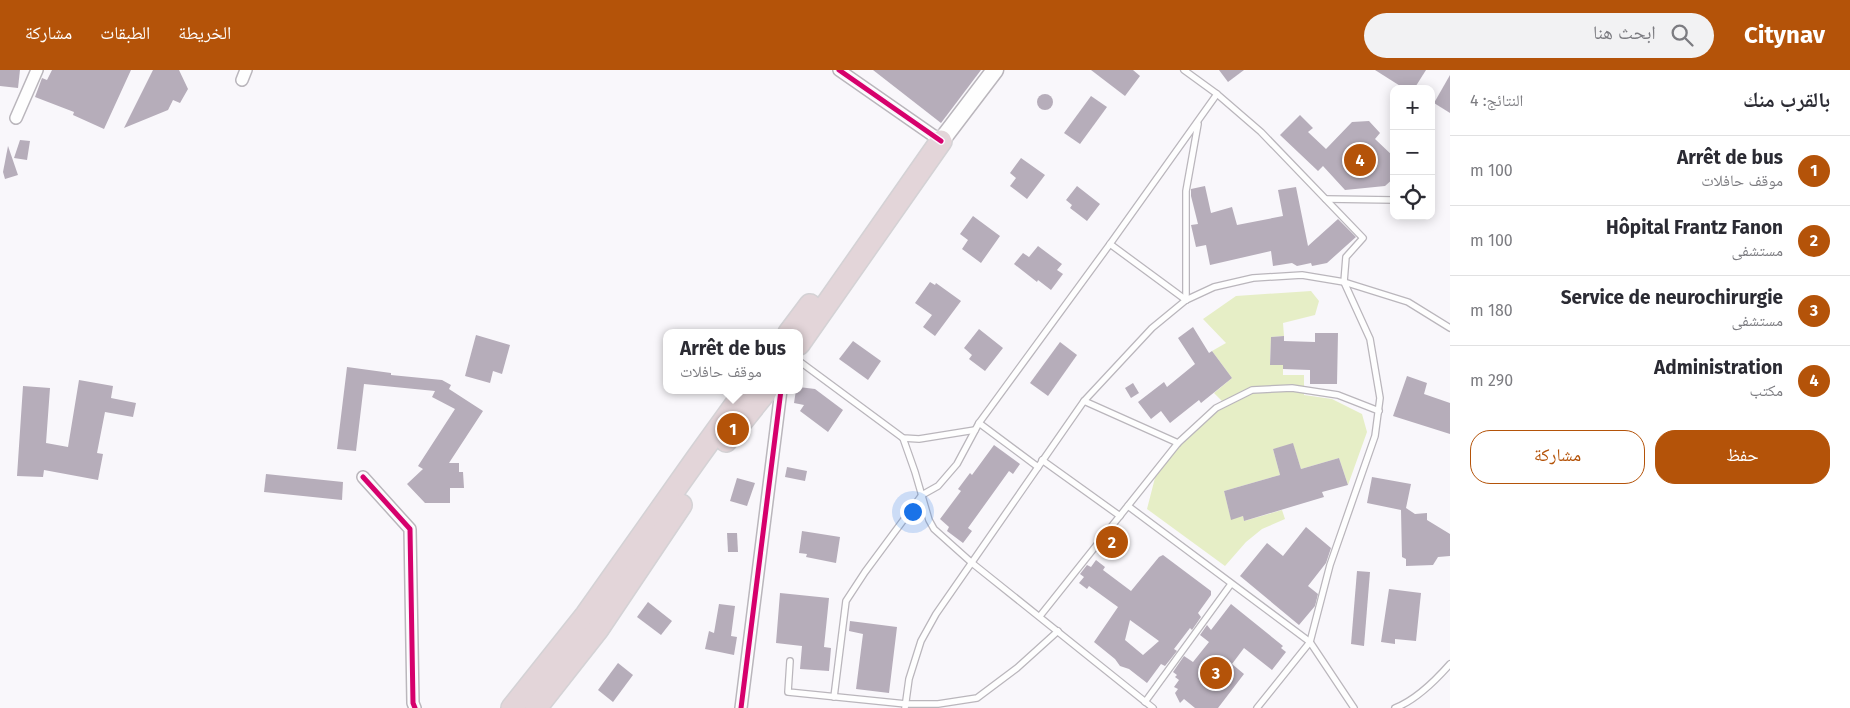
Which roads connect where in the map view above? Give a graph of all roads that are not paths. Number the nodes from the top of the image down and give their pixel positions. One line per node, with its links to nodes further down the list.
1 (37, 70): 6 (street)
2 (839, 70): 8 (street)
3 (995, 70): 8 (main road)
4 (1184, 70): 5 (lane)
5 (1217, 94): 7 (lane); 9 (lane)
6 (16, 118)
7 (1198, 120): 11 (lane); 13 (lane)
8 (941, 141): 15 (highway); 16 (highway)
9 (1326, 199): 10 (lane); 12 (lane)
10 (1390, 200)
11 (1110, 244): 13 (lane); 23 (lane)
12 (1344, 282): 13 (lane); 14 (lane); 22 (lane)
13 (1186, 300): 21 (lane)
14 (1450, 328)
15 (792, 329)
16 (803, 338)
17 (803, 364): 25 (lane)
18 (743, 394): 44 (highway)
19 (763, 394): 45 (highway)
20 (780, 394): 46 (street)
21 (1084, 401): 26 (lane); 27 (lane)
22 (1379, 411): 26 (lane); 37 (lane)
23 (979, 423): 24 (lane); 28 (lane)
24 (975, 430): 25 (lane); 30 (lane)
25 (903, 438): 30 (lane)
26 (1178, 443): 31 (lane)
27 (1042, 460): 28 (lane); 32 (lane)
28 (1038, 467): 33 (lane)
29 (362, 476): 43 (street)
30 (922, 495): 33 (lane); 40 (lane)
31 (1128, 506): 32 (lane); 34 (lane)
32 (1120, 516): 35 (lane)
33 (972, 563): 35 (lane); 42 (lane)
34 (1231, 584): 37 (lane); 41 (lane)
35 (1040, 616): 36 (lane)
36 (1058, 631): 41 (lane); 42 (lane)
37 (1310, 642): 48 (lane); 49 (lane)
38 (790, 661): 40 (lane)
39 (1450, 664): 50 (lane)
40 (834, 697): 42 (lane)
41 (1145, 702): 47 (lane)
42 (906, 706)
43 (415, 708)
44 (512, 708)
45 (536, 708)
46 (740, 708)
47 (1152, 708)
48 (1257, 708)
49 (1354, 708)
50 (1395, 708)

